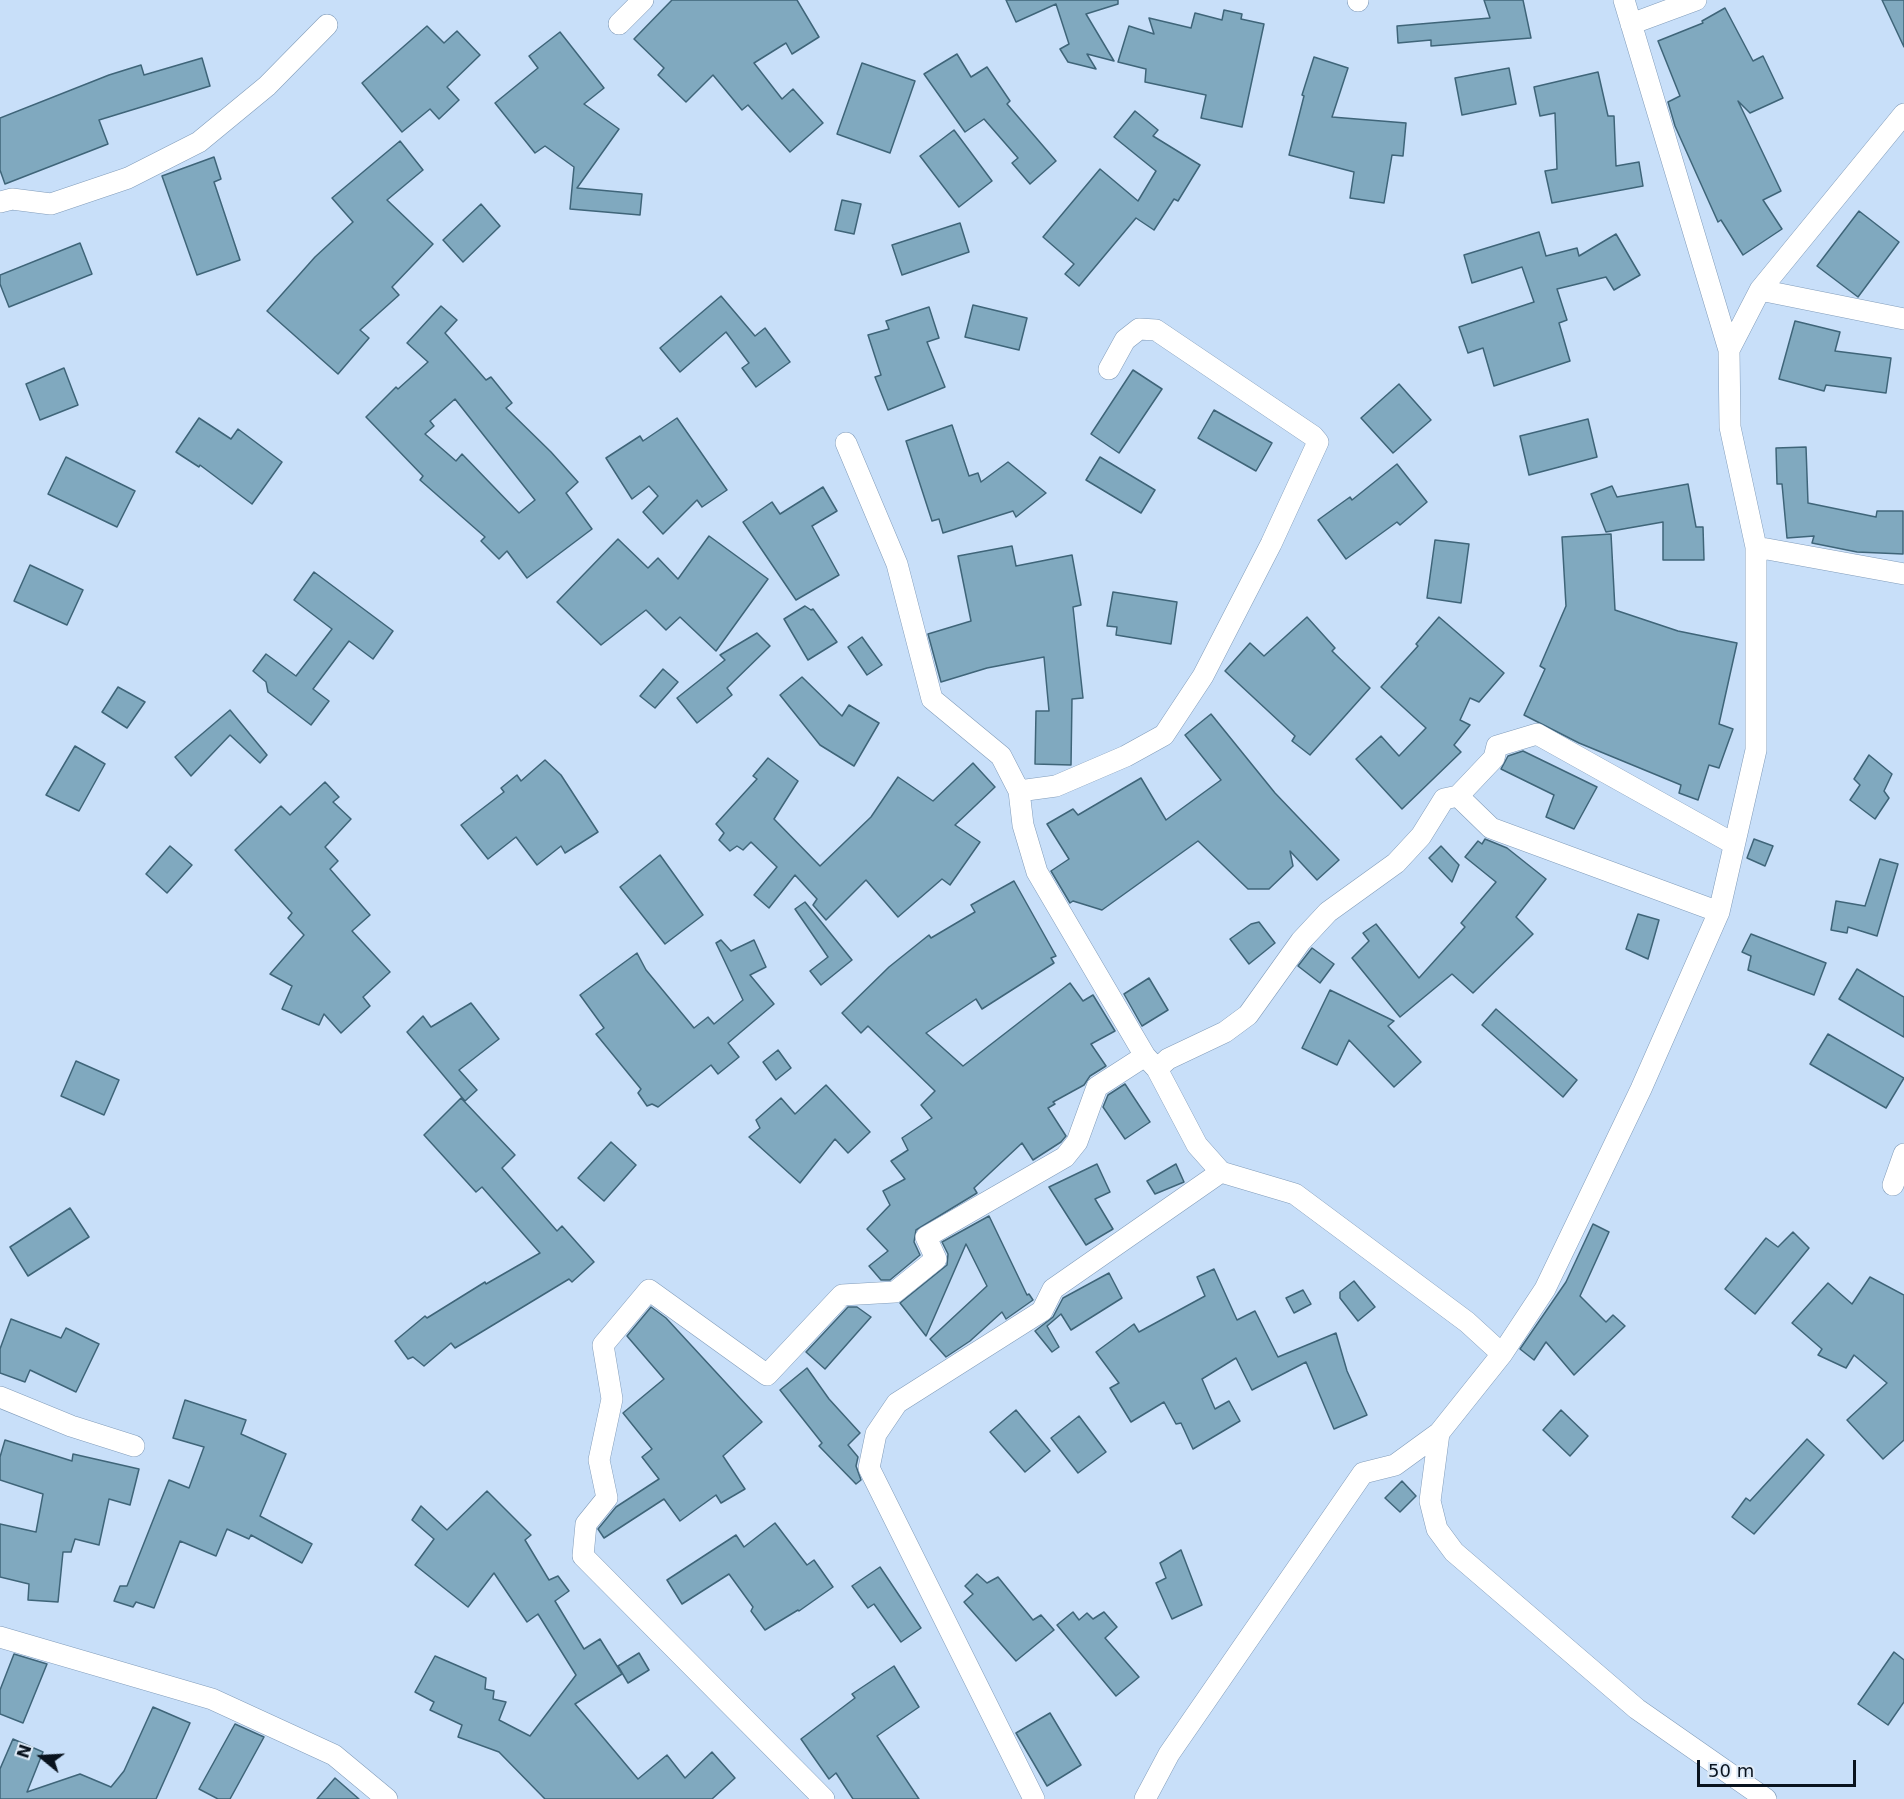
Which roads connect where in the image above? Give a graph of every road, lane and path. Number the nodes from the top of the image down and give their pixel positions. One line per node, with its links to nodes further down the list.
1 (643, 0): 4 (street)
2 (1624, 0): 5 (street)
3 (1696, 0): 5 (street)
4 (619, 24)
5 (1631, 24): 11 (street)
6 (327, 25): 8 (street)
7 (1904, 114): 9 (street)
8 (0, 202)
9 (1760, 290): 10 (street); 11 (street)
10 (1904, 319)
11 (1729, 350): 14 (street)
12 (1109, 369): 16 (street)
13 (846, 443): 16 (street)
14 (1756, 547): 15 (street); 18 (street)
15 (1904, 574)
16 (1019, 791): 20 (street)
17 (1458, 796): 18 (street); 19 (street); 20 (street)
18 (1734, 844): 19 (street)
19 (1719, 912): 24 (street)
20 (1151, 1062): 22 (street); 30 (street)
21 (1904, 1154): 23 (street)
22 (1221, 1172): 24 (street); 31 (street)
23 (1893, 1185)
24 (1502, 1354): 26 (street)
25 (0, 1397): 27 (street)
26 (1439, 1433): 32 (street); 33 (street)
27 (134, 1446)
28 (0, 1637): 29 (street)
29 (387, 1799)
30 (824, 1799)
31 (1034, 1799)
32 (1145, 1799)
33 (1766, 1799)

